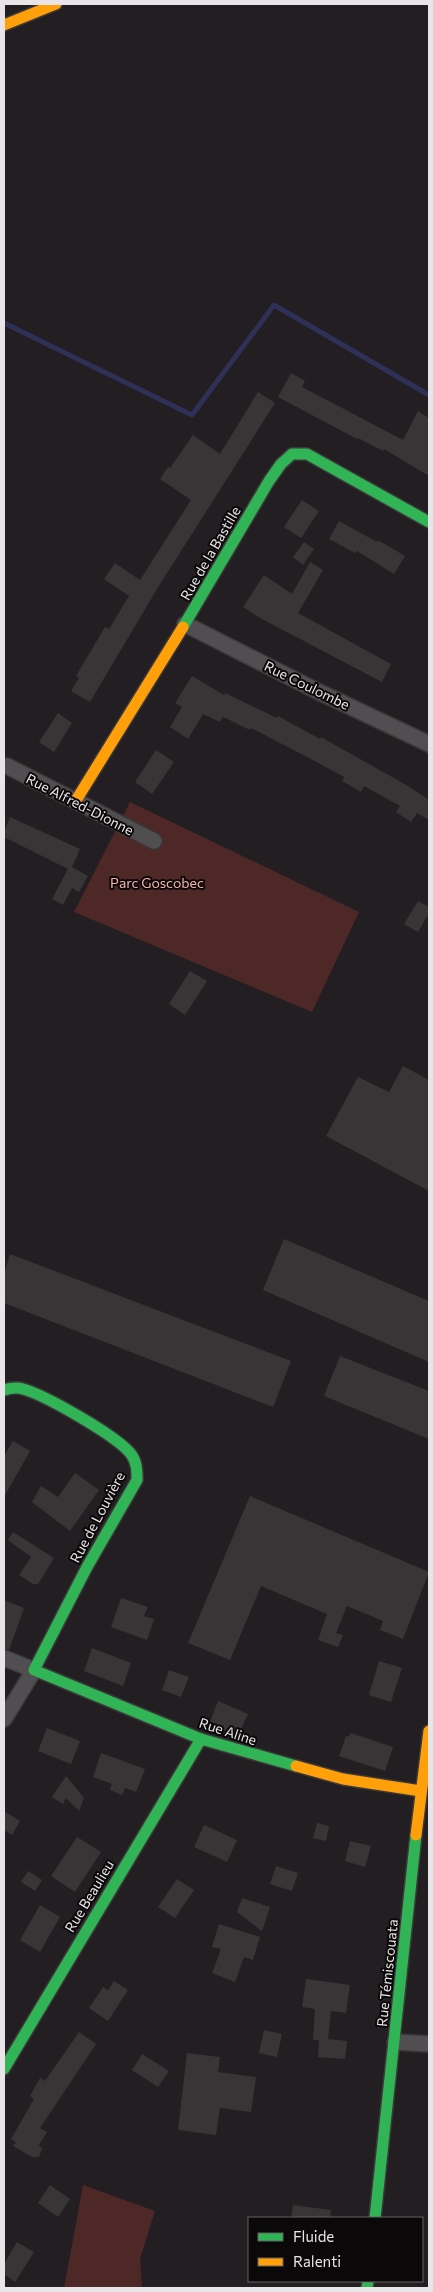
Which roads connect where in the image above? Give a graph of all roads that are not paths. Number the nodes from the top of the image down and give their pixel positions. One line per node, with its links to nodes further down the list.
1 (56, 4): 2 (main road)
2 (4, 24)
3 (429, 522): 4 (main road, Rue de la Bastille)
4 (185, 624): 5 (street, Rue Coulombe); 7 (main road, Rue de la Bastille)
5 (429, 744)
6 (7, 766): 7 (street, Rue Alfred-Dionne)
7 (75, 802): 8 (street, Rue Alfred-Dionne)
8 (154, 841)
9 (4, 1390): 11 (main road, Rue de Louvière)
10 (4, 1658): 11 (street)
11 (34, 1670): 12 (street); 14 (main road, Rue Aline)
12 (4, 1719)
13 (429, 1731): 15 (main road, Rue Témiscouata)
14 (201, 1739): 15 (main road, Rue Aline); 18 (main road, Rue Beaulieu)
15 (421, 1791): 16 (main road, Rue Témiscouata)
16 (395, 2042): 17 (street); 19 (main road, Rue Témiscouata)
17 (429, 2044)
18 (4, 2069)
19 (375, 2217)

